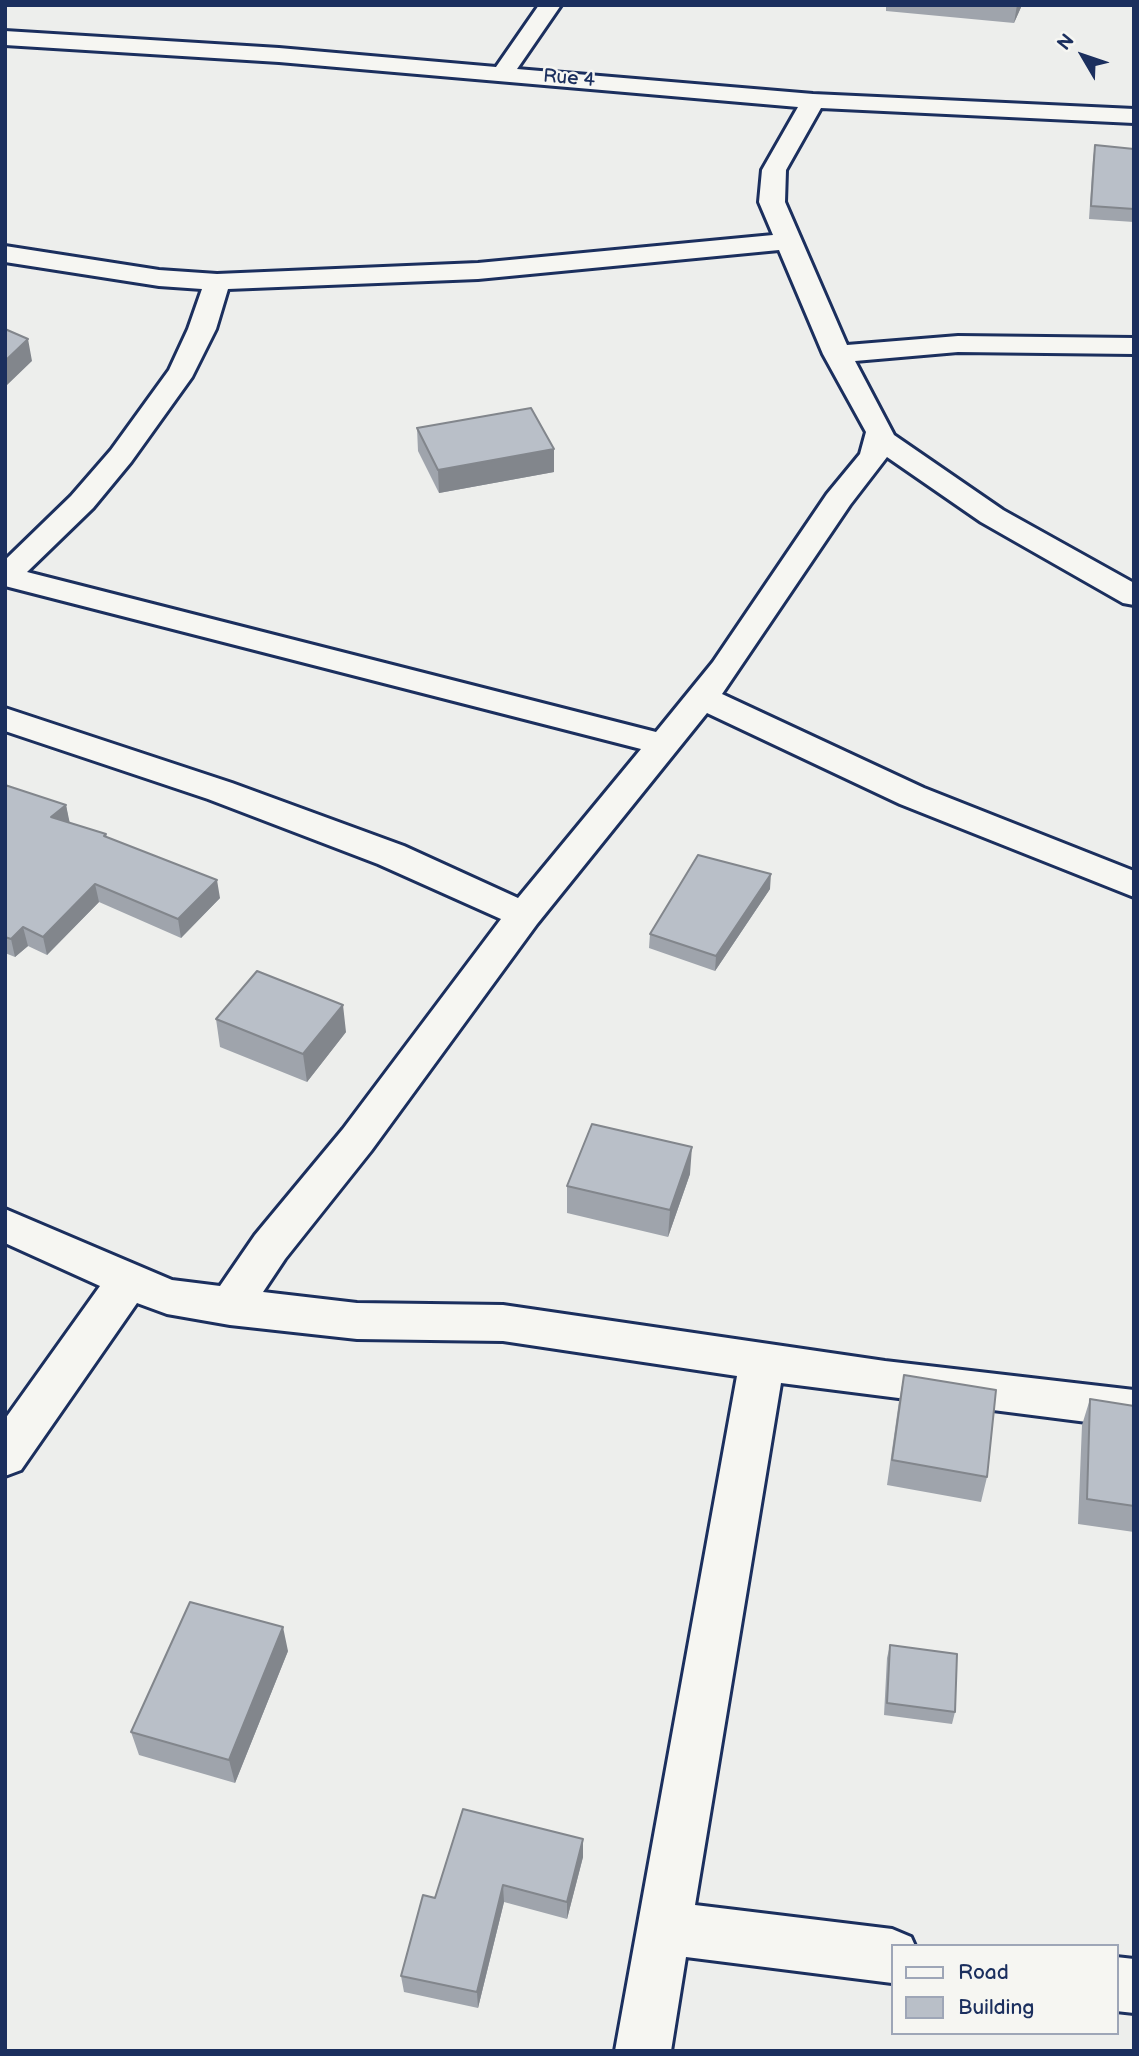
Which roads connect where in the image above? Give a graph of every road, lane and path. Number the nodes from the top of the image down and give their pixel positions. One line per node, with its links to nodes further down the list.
1 (550, 5): 3 (street)
2 (5, 38): 3 (street, Rue 4)
3 (503, 73): 4 (street, Rue 4)
4 (813, 101): 5 (street, Rue 4); 6 (street)
5 (1134, 116)
6 (789, 241): 8 (street); 10 (street)
7 (5, 254): 8 (street)
8 (217, 282): 12 (street)
9 (1134, 346): 10 (street)
10 (837, 354): 11 (street)
11 (880, 439): 13 (street); 14 (street)
12 (5, 576): 16 (street)
13 (1134, 596)
14 (703, 698): 16 (street); 17 (street)
15 (5, 719): 18 (street)
16 (662, 744): 18 (street)
17 (1134, 885)
18 (524, 915): 21 (street)
19 (5, 1225): 20 (street)
20 (128, 1281): 21 (street); 24 (street)
21 (230, 1307): 22 (street)
22 (762, 1362): 23 (street); 25 (street)
23 (1134, 1409)
24 (5, 1456)
25 (667, 1928): 26 (street); 27 (street)
26 (890, 1956)
27 (643, 2051)

